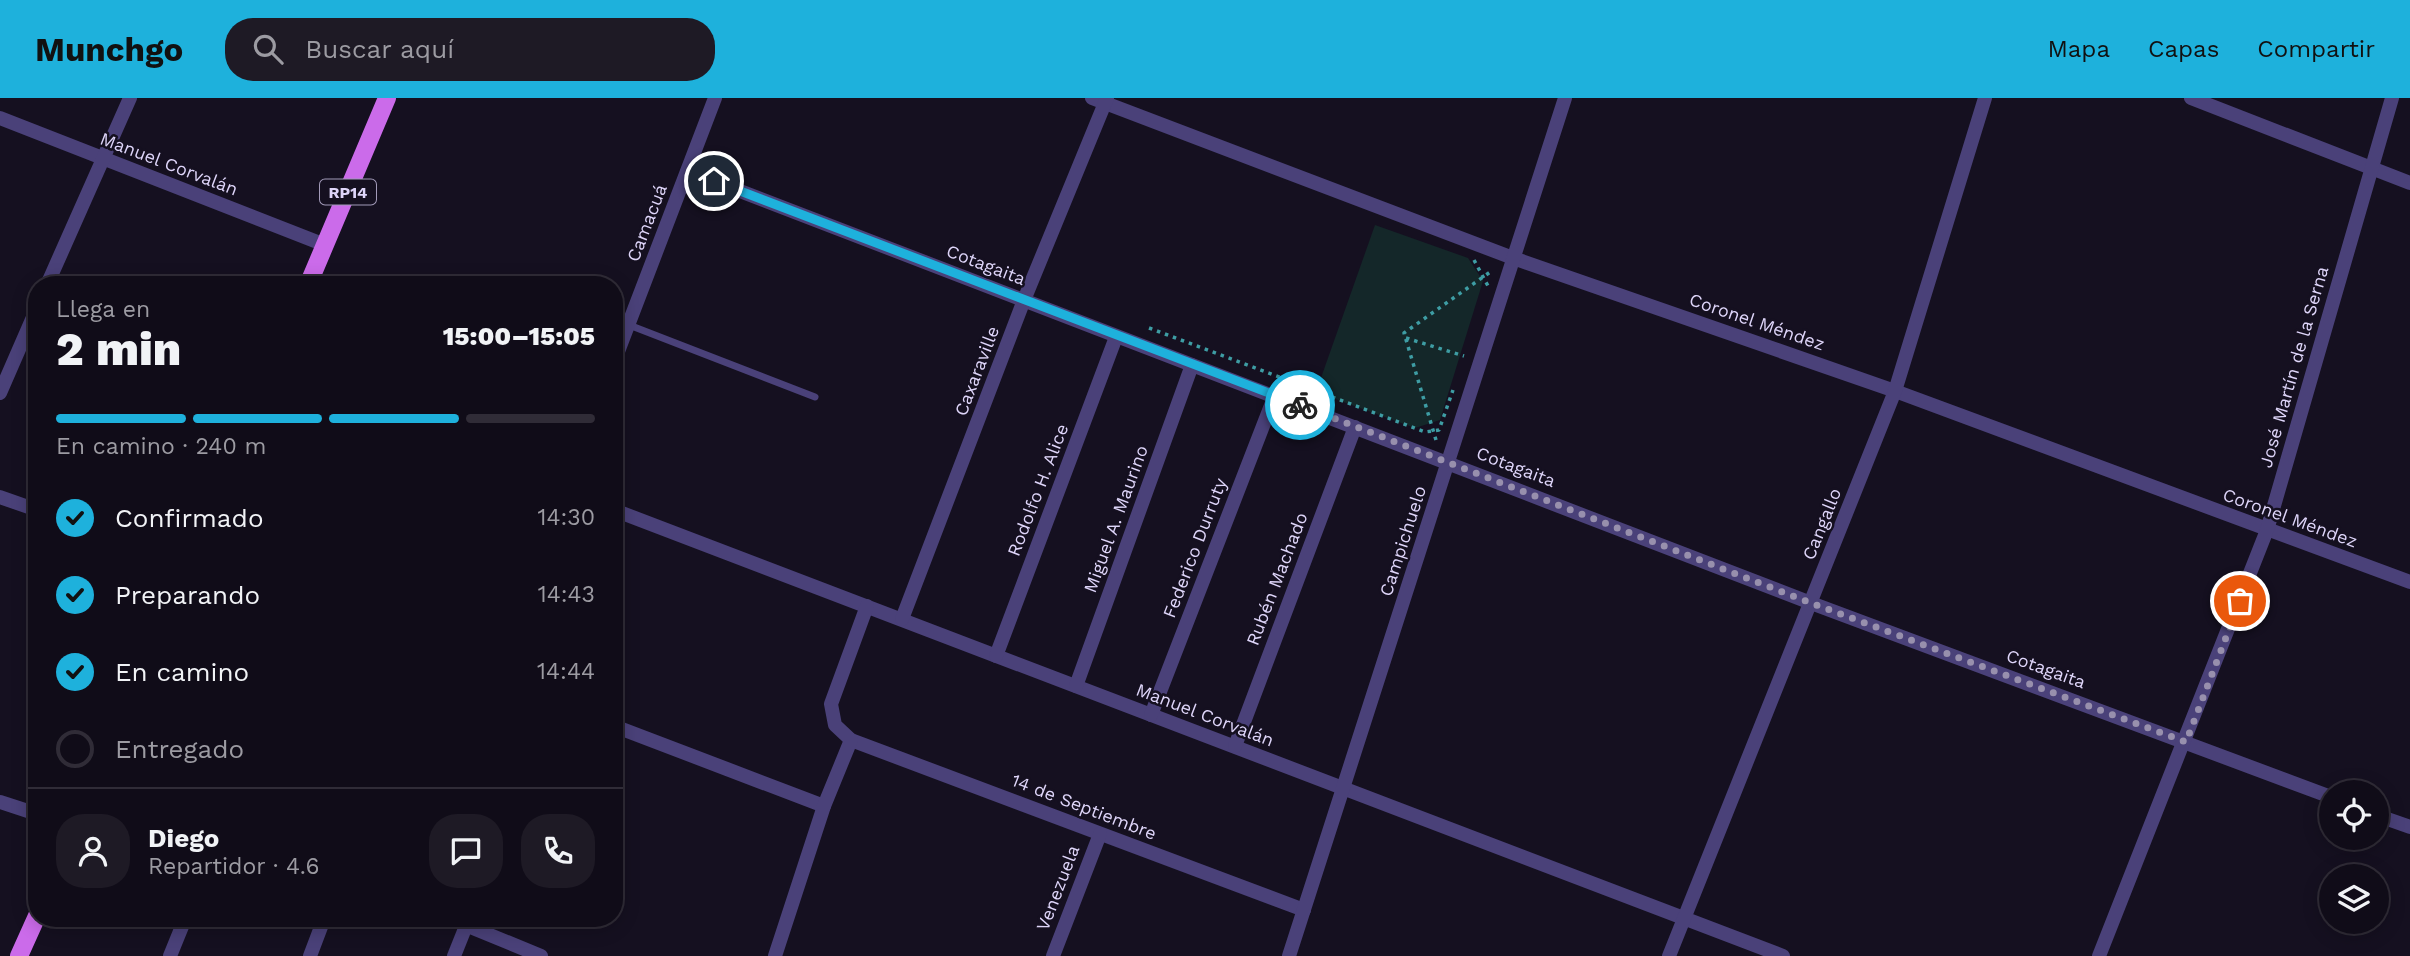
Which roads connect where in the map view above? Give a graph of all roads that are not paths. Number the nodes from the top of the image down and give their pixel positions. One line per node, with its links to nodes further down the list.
1 (131, 98): 10 (street)
2 (387, 98): 14 (main road, RP14)
3 (715, 98): 12 (street, Camacuá)
4 (1565, 98): 15 (street, Campichuelo)
5 (1985, 98): 24 (street, Cangallo)
6 (2191, 98): 11 (street)
7 (2392, 98): 11 (street, José Martín de la Serna)
8 (1101, 100): 15 (street, Coronel Méndez); 18 (street, Caxaraville)
9 (0, 118): 10 (street, Manuel Corvalán)
10 (102, 159): 14 (street, Manuel Corvalán); 16 (street)
11 (2372, 168): 13 (street); 33 (street, José Martín de la Serna)
12 (688, 171): 18 (street, Cotagaita); 19 (street, Camacuá)
13 (2410, 183)
14 (325, 245): 17 (main road, RP14)
15 (1513, 258): 24 (street, Coronel Méndez); 29 (street, Campichuelo)
16 (51, 276)
17 (311, 276)
18 (1024, 300): 21 (street, Cotagaita); 37 (street, Caxaraville)
19 (629, 325): 22 (street, Camacuá); 27 (lane)
20 (28, 329): 25 (street)
21 (1115, 337): 23 (street, Cotagaita); 38 (street, Rodolfo H. Alice)
22 (623, 340)
23 (1192, 365): 26 (street, Cotagaita); 39 (street, Miguel A. Maurino)
24 (1895, 391): 33 (street, Coronel Méndez); 35 (street, Cangallo)
25 (0, 393)
26 (1275, 396): 28 (street, Cotagaita); 40 (street, Federico Durruty)
27 (815, 397)
28 (1354, 427): 29 (street, Cotagaita); 44 (street, Rubén Machado)
29 (1449, 461): 35 (street, Cotagaita); 45 (street, Campichuelo)
30 (0, 497): 31 (street)
31 (28, 507)
32 (623, 513): 36 (street, Manuel Corvalán)
33 (2267, 530): 34 (street, Coronel Méndez); 43 (street, José Martín de la Serna)
34 (2410, 582)
35 (1811, 603): 43 (street, Cotagaita); 54 (street, Cangallo)
36 (867, 606): 37 (street, Manuel Corvalán); 42 (street)
37 (902, 619): 38 (street, Manuel Corvalán)
38 (996, 656): 39 (street, Manuel Corvalán)
39 (1076, 686): 40 (street, Manuel Corvalán)
40 (1151, 715): 44 (street, Manuel Corvalán)
41 (623, 729): 48 (street)
42 (851, 740): 48 (street); 52 (street, 14 de Septiembre)
43 (2186, 742): 46 (street, Cotagaita); 70 (street, José Martín de la Serna)
44 (1235, 746): 45 (street, Manuel Corvalán)
45 (1343, 790): 53 (street, Campichuelo); 54 (street, Manuel Corvalán)
46 (2319, 792)
47 (0, 802): 49 (street)
48 (824, 806): 65 (street)
49 (28, 811)
50 (2389, 820): 51 (street)
51 (2410, 827)
52 (1100, 834): 53 (street, 14 de Septiembre); 66 (street, Venezuela)
53 (1304, 910): 67 (street, Campichuelo)
54 (1684, 918): 68 (street, Cangallo); 69 (street, Manuel Corvalán)
55 (32, 927): 60 (main road)
56 (182, 927): 61 (street)
57 (321, 927): 62 (street)
58 (466, 927): 63 (street)
59 (468, 927): 64 (street)
60 (19, 956)
61 (170, 956)
62 (310, 956)
63 (454, 956)
64 (541, 956)
65 (775, 956)
66 (1053, 956)
67 (1289, 956)
68 (1669, 956)
69 (1783, 956)
70 (2099, 956)

